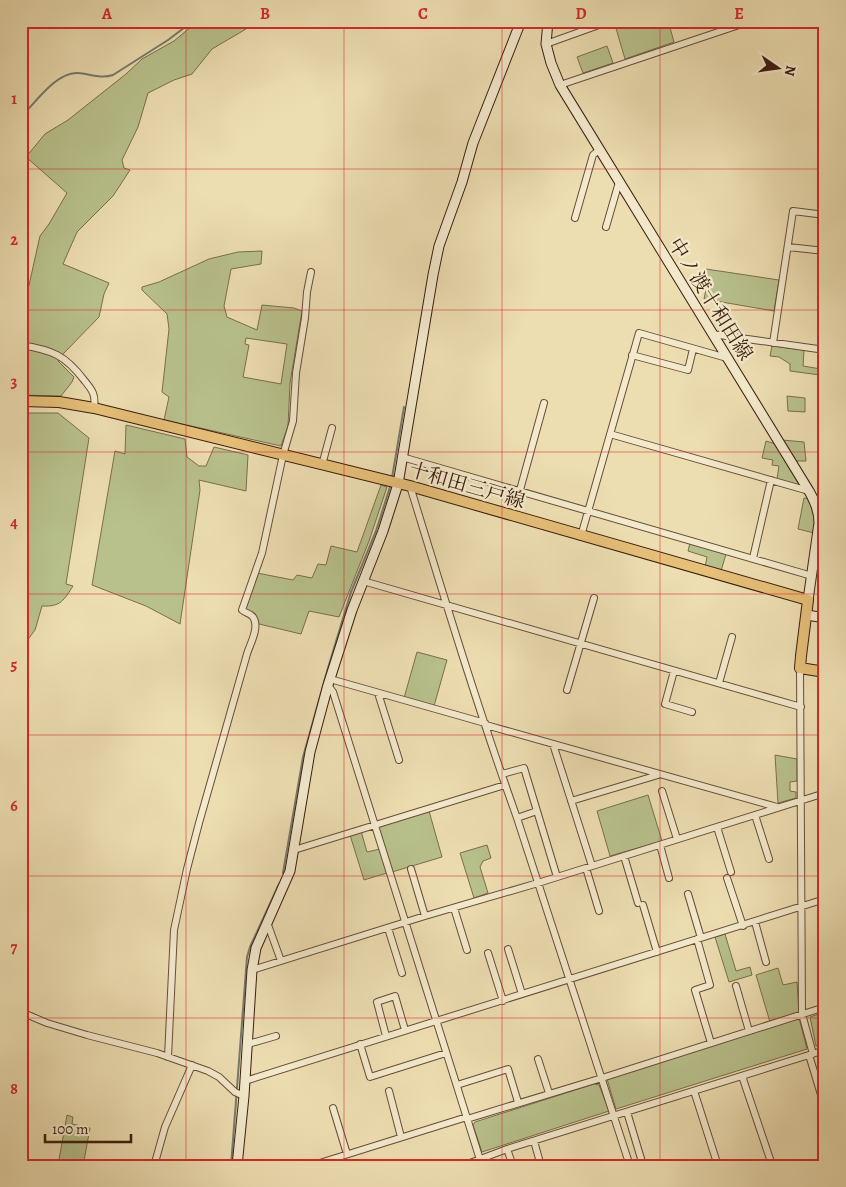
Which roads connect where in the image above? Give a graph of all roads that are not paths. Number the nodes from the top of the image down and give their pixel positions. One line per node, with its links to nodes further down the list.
1 (521, 21): 28 (street)
2 (548, 21): 5 (street, 中ノ渡十和田線)
3 (610, 21): 5 (street)
4 (751, 21): 6 (street)
5 (546, 44): 6 (street, 中ノ渡十和田線)
6 (560, 85): 7 (street, 中ノ渡十和田線)
7 (599, 150): 8 (street, 中ノ渡十和田線); 10 (street)
8 (619, 182): 11 (street); 15 (street, 中ノ渡十和田線)
9 (825, 215): 12 (street)
10 (575, 218)
11 (606, 227)
12 (788, 247): 13 (street); 16 (street)
13 (825, 251)
14 (311, 272): 27 (street)
15 (712, 334): 16 (street); 21 (street, 中ノ渡十和田線)
16 (773, 343): 19 (street)
17 (21, 345): 24 (street)
18 (693, 349): 20 (street); 20 (street); 21 (street)
19 (825, 350)
20 (632, 355): 26 (street)
21 (727, 358): 34 (street, 中ノ渡十和田線)
22 (21, 401): 24 (main road, 十和田三戸線)
23 (544, 403): 33 (street)
24 (94, 408): 27 (main road, 十和田三戸線)
25 (332, 428): 29 (street)
26 (610, 434): 30 (street); 36 (street)
27 (283, 455): 29 (main road, 十和田三戸線); 123 (street)
28 (402, 457): 31 (street); 33 (street)
29 (322, 465): 31 (main road, 十和田三戸線)
30 (771, 480): 34 (street); 40 (street)
31 (398, 484): 32 (main road, 十和田三戸線); 42 (street)
32 (410, 486): 38 (main road, 十和田三戸線); 45 (street)
33 (520, 490): 36 (street)
34 (809, 491): 37 (street, 中ノ渡十和田線)
35 (825, 496): 37 (street)
36 (588, 511): 38 (street); 40 (street)
37 (819, 514): 39 (street, 中ノ渡十和田線)
38 (581, 536): 44 (main road, 十和田三戸線)
39 (820, 547): 41 (street, 中ノ渡十和田線)
40 (753, 558): 41 (street)
41 (812, 576): 44 (street, 中ノ渡十和田線)
42 (362, 581): 45 (street); 53 (street)
43 (594, 598): 49 (street)
44 (808, 600): 46 (main road)
45 (447, 606): 49 (street); 59 (street)
46 (807, 615): 47 (street); 50 (main road)
47 (825, 618)
48 (732, 637): 54 (street)
49 (581, 644): 51 (street); 55 (street)
50 (800, 668): 52 (main road); 57 (street)
51 (674, 671): 54 (street); 58 (street)
52 (825, 672)
53 (329, 682): 56 (street); 73 (street); 77 (street)
54 (719, 684): 57 (street)
55 (568, 690)
56 (378, 692): 59 (street); 61 (street)
57 (801, 707): 67 (street)
58 (692, 712)
59 (486, 724): 60 (street); 62 (street)
60 (553, 744): 63 (street); 68 (street)
61 (399, 760)
62 (502, 774): 64 (street); 70 (street)
63 (659, 774): 68 (street); 69 (street)
64 (505, 784): 72 (street); 73 (street)
65 (662, 791): 75 (street)
66 (825, 792): 67 (street)
67 (801, 800): 69 (street); 87 (street)
68 (571, 801): 80 (street)
69 (779, 807): 71 (street)
70 (537, 811): 72 (street); 82 (street)
71 (755, 815): 74 (street); 79 (street)
72 (517, 818): 84 (street)
73 (374, 825): 77 (street); 92 (street)
74 (717, 827): 75 (street); 94 (street)
75 (678, 839): 76 (street)
76 (660, 845): 78 (street); 83 (street)
77 (294, 850): 91 (street)
78 (624, 856): 80 (street); 99 (street)
79 (769, 859)
80 (589, 867): 82 (street); 89 (street)
81 (411, 869): 90 (street)
82 (557, 877): 84 (street)
83 (670, 878)
84 (538, 883): 88 (street); 105 (street)
85 (688, 894): 96 (street)
86 (825, 900): 87 (street)
87 (801, 906): 93 (street); 111 (street)
88 (454, 908): 90 (street); 97 (street)
89 (599, 911)
90 (425, 916): 92 (street)
91 (267, 922): 101 (street); 103 (street)
92 (405, 922): 95 (street); 112 (street)
93 (754, 922): 94 (street); 102 (street)
94 (743, 926): 96 (street)
95 (388, 928): 101 (street); 104 (street)
96 (699, 938): 99 (street); 117 (street)
97 (467, 950)
98 (508, 950): 107 (street)
99 (657, 952): 105 (street)
100 (488, 953): 108 (street)
101 (281, 961): 103 (street)
102 (766, 962)
103 (252, 970): 118 (street)
104 (402, 973)
105 (570, 980): 107 (street); 127 (street)
106 (736, 986): 114 (street)
107 (522, 994): 108 (street)
108 (503, 1001): 112 (street)
109 (825, 1007): 111 (street)
110 (21, 1012): 123 (street)
111 (802, 1014): 114 (street); 122 (street)
112 (436, 1020): 113 (street); 121 (street)
113 (405, 1030): 116 (street); 116 (street)
114 (749, 1031): 117 (street)
115 (276, 1036): 118 (street)
116 (386, 1036): 119 (street)
117 (711, 1043): 127 (street)
118 (248, 1044): 128 (street)
119 (360, 1044): 121 (street); 128 (street)
120 (825, 1050): 122 (street)
121 (446, 1053): 129 (street)
122 (811, 1054): 126 (street); 136 (street)
123 (168, 1057): 125 (street)
124 (538, 1059): 132 (street)
125 (192, 1065): 133 (street); 147 (street)
126 (742, 1076): 131 (street); 144 (street)
127 (602, 1078): 132 (street); 138 (street)
128 (245, 1081): 133 (street)
129 (456, 1085): 134 (street); 139 (street)
130 (389, 1091): 140 (street)
131 (694, 1091): 137 (street); 154 (street)
132 (549, 1093): 134 (street)
133 (239, 1094): 148 (street)
134 (518, 1102): 139 (street)
135 (333, 1108): 143 (street)
136 (825, 1108)
137 (627, 1112): 138 (street); 145 (street)
138 (614, 1117): 141 (street); 153 (street)
139 (467, 1118): 140 (street); 146 (street)
140 (401, 1137): 143 (street)
141 (534, 1141): 142 (street); 152 (street)
142 (507, 1149): 146 (street); 151 (street)
143 (348, 1154): 149 (street)
144 (770, 1159)
145 (642, 1162)
146 (481, 1163): 150 (street)
147 (154, 1166)
148 (237, 1166)
149 (310, 1166)
150 (462, 1166)
151 (513, 1166)
152 (541, 1166)
153 (630, 1166)
154 (718, 1166)

